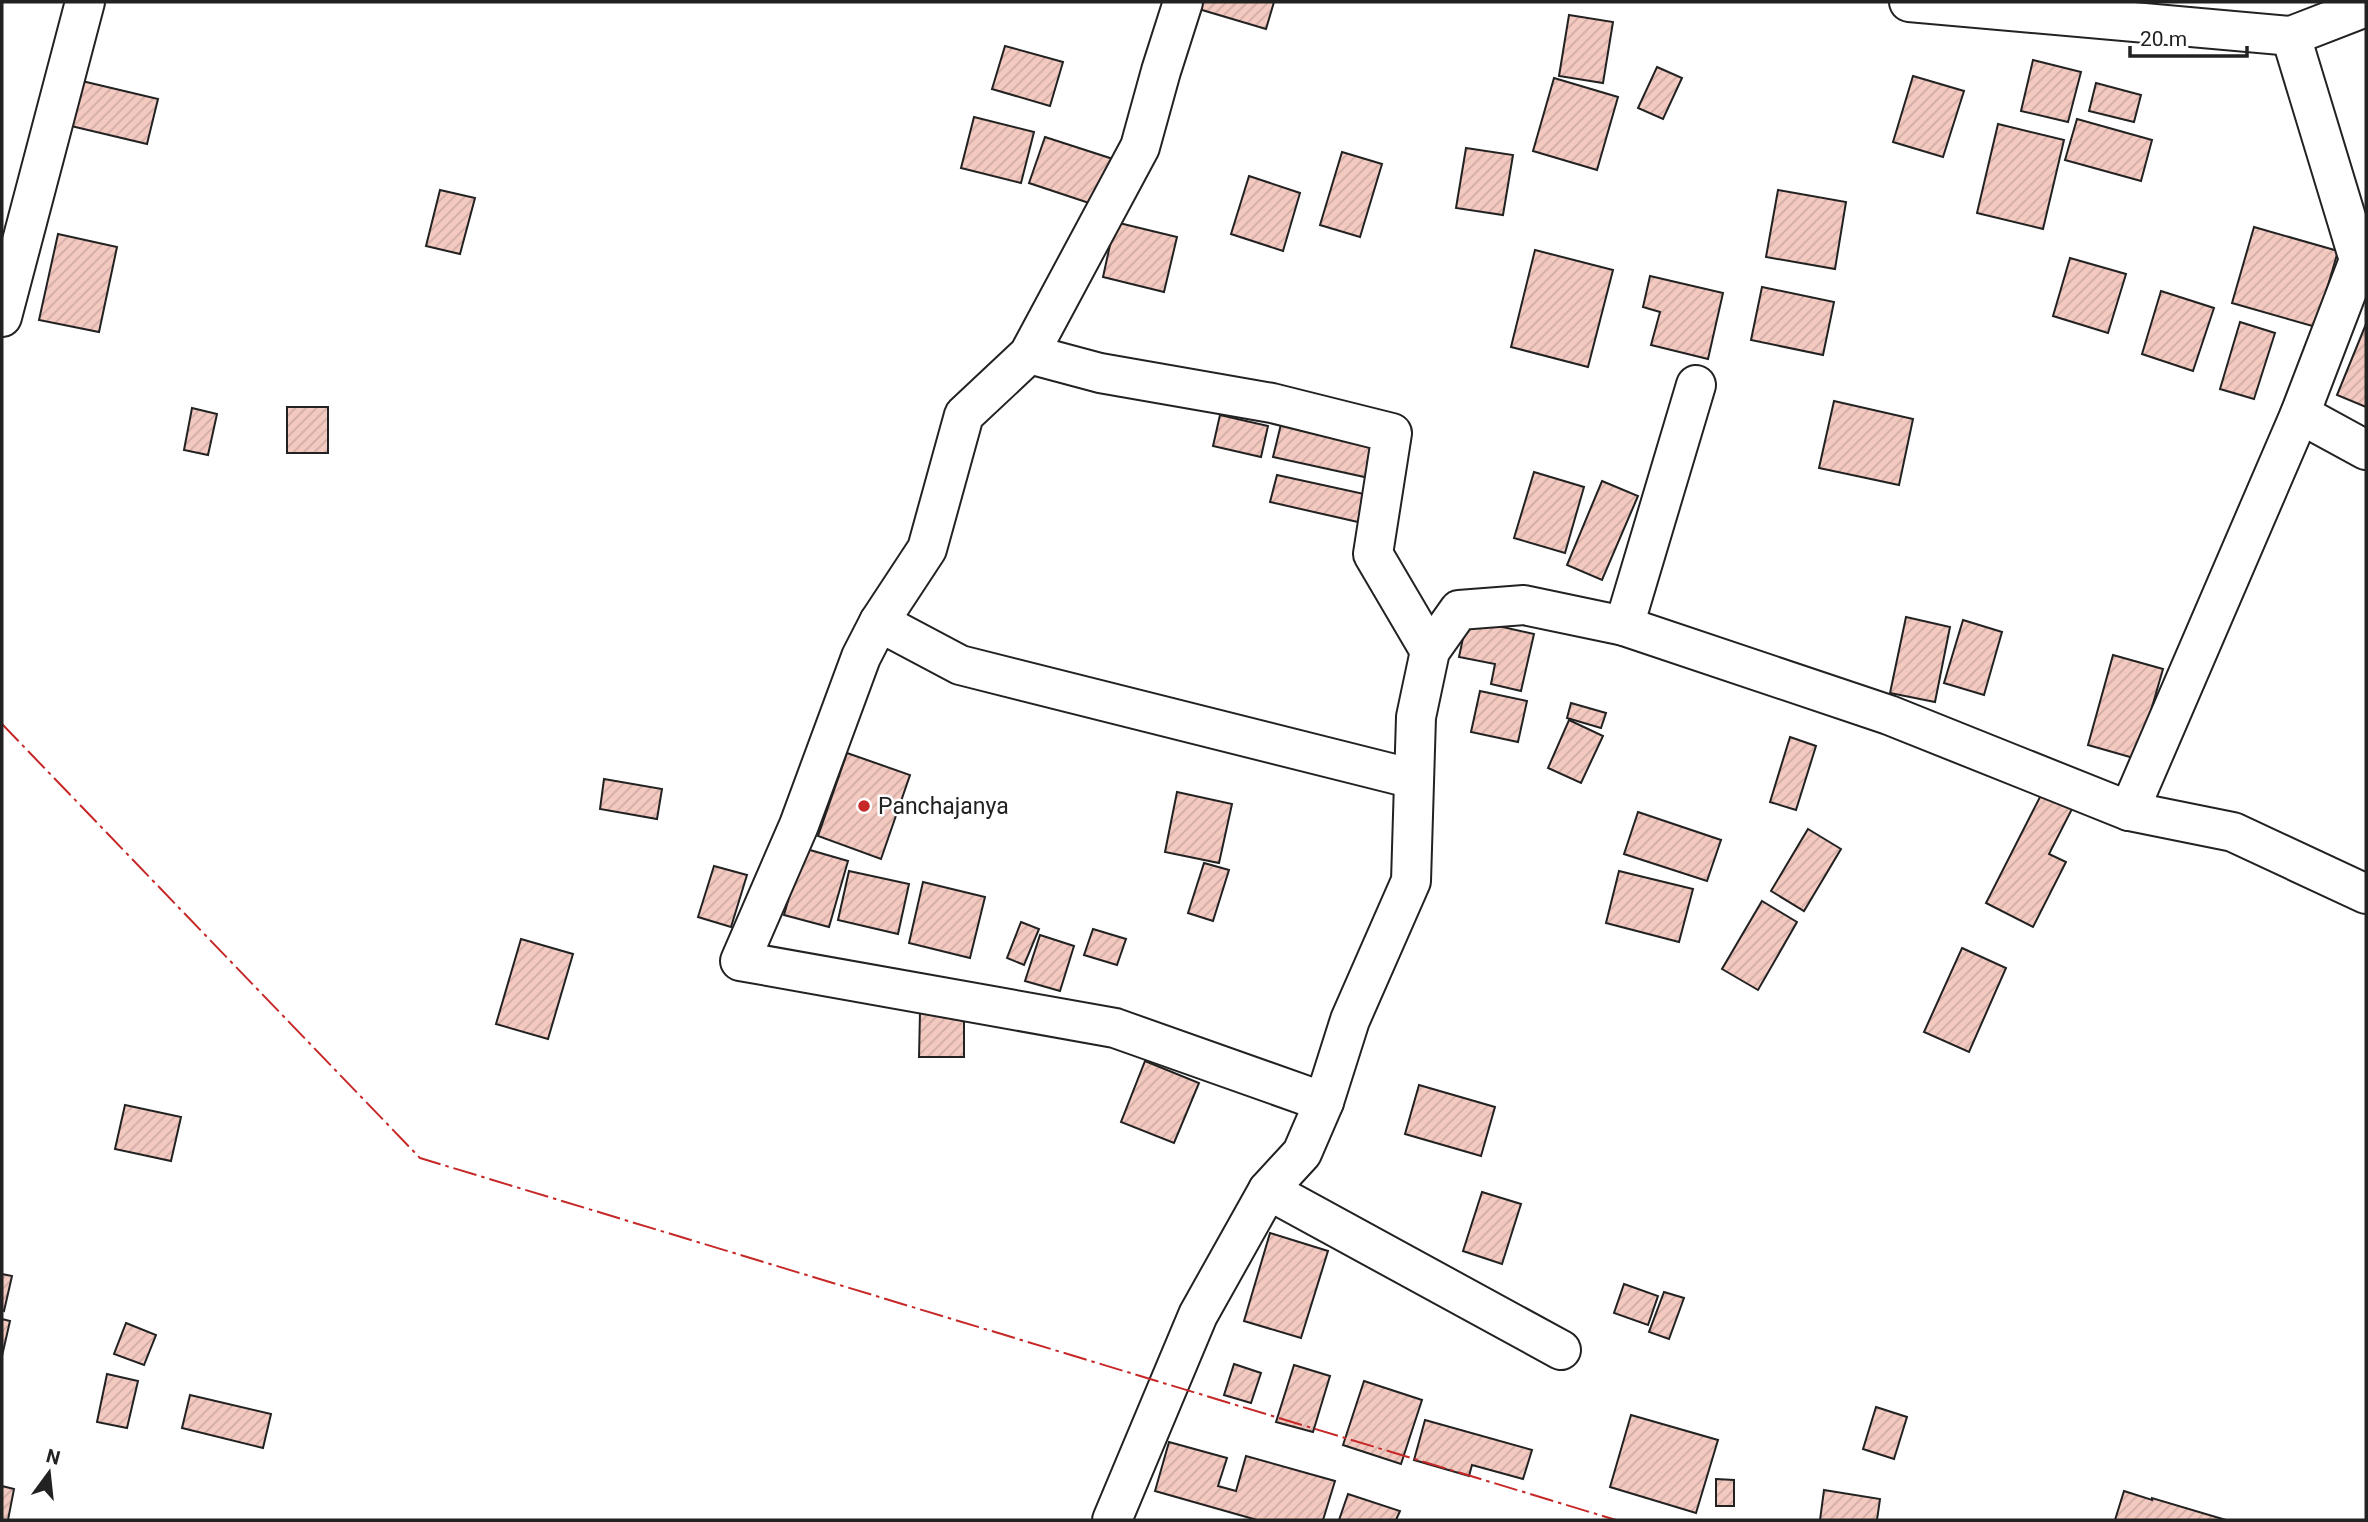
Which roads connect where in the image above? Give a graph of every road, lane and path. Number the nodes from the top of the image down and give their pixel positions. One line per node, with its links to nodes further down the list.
1 (85, 2): 6 (street)
2 (1182, 2): 7 (street)
3 (1909, 2): 5 (street)
4 (2366, 7): 5 (street)
5 (2291, 36): 9 (street)
6 (2, 317)
7 (1029, 354): 11 (street); 13 (street)
8 (1696, 385): 12 (street)
9 (2300, 414): 10 (street); 15 (street)
10 (2366, 450)
11 (878, 622): 14 (street); 17 (street)
12 (1624, 626): 13 (street); 15 (street)
13 (1430, 651): 14 (street)
14 (1414, 779): 17 (street)
15 (2129, 811): 16 (street)
16 (2366, 894)
17 (1324, 1102): 18 (street)
18 (1268, 1191): 19 (street); 20 (street)
19 (1561, 1349)
20 (1112, 1520)

